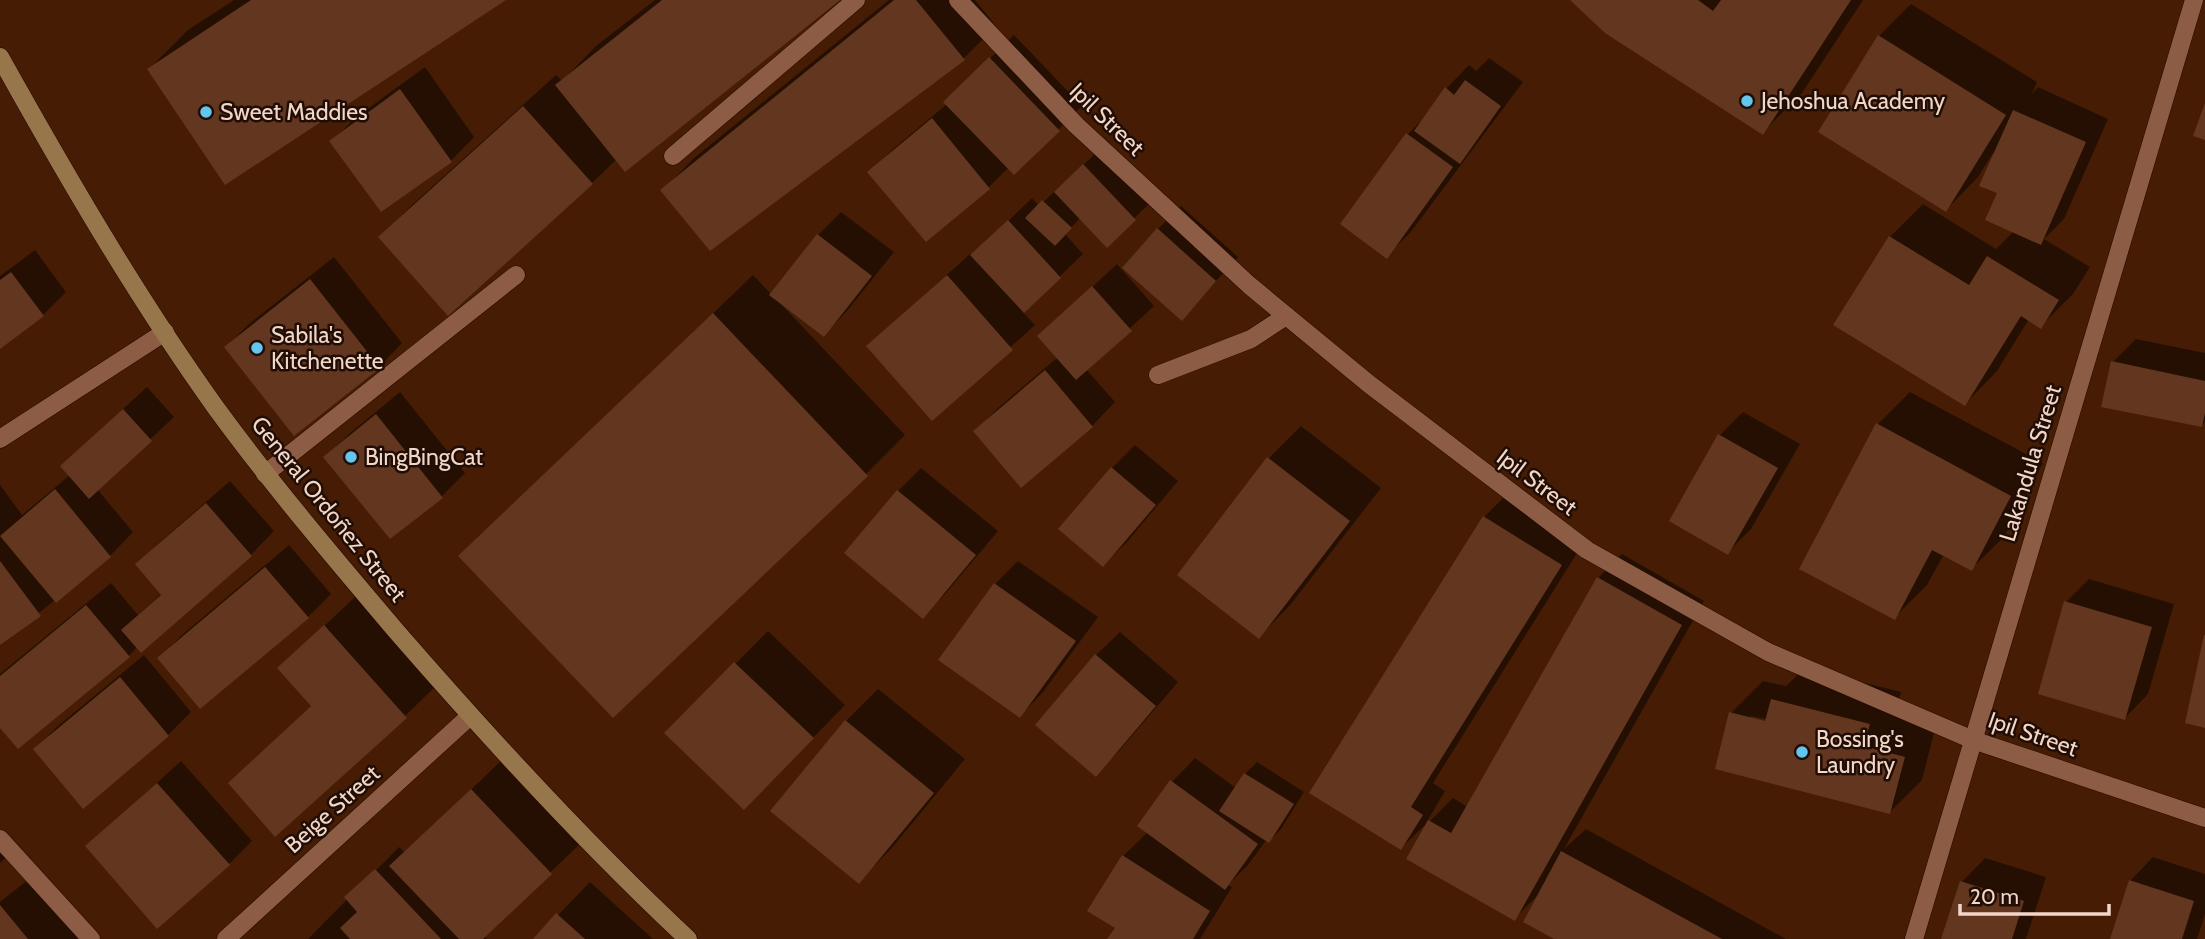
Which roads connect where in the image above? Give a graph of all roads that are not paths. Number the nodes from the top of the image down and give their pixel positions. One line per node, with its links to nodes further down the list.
1 (856, 0): 5 (street)
2 (958, 0): 7 (street, Ipil Street)
3 (2194, 0): 13 (street, Lakandula Street)
4 (0, 57): 8 (main road, General Ordoñez Street)
5 (673, 156)
6 (516, 275): 11 (street)
7 (1286, 316): 9 (street); 13 (street, Ipil Street)
8 (165, 332): 10 (street); 11 (main road, General Ordoñez Street)
9 (1158, 375)
10 (0, 439)
11 (265, 474): 12 (main road, General Ordoñez Street)
12 (470, 716): 17 (street, Beige Street); 18 (main road, General Ordoñez Street)
13 (1973, 740): 14 (street, Ipil Street); 19 (street, Lakandula Street)
14 (2205, 818)
15 (0, 839): 16 (street)
16 (91, 939)
17 (226, 939)
18 (688, 939)
19 (1914, 939)

